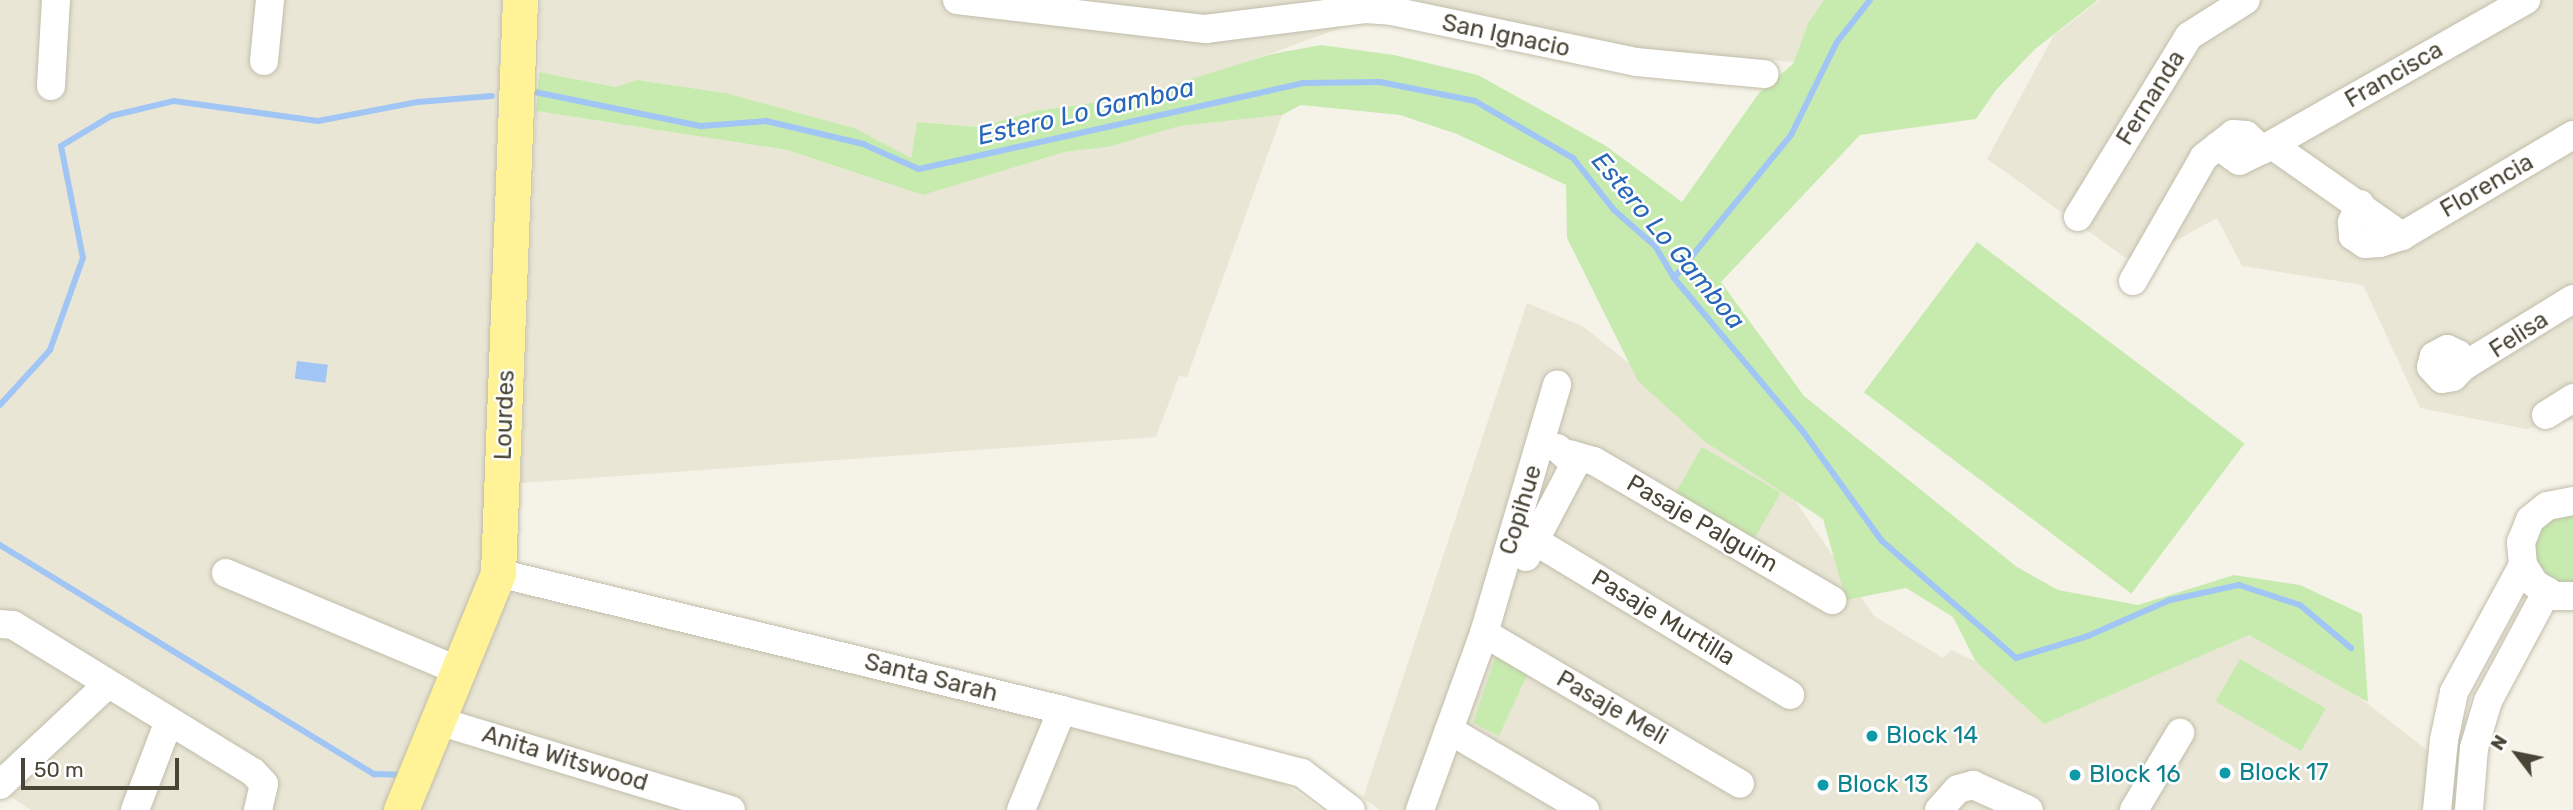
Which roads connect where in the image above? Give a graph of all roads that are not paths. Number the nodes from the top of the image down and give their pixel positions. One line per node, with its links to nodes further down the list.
1 (56, 0): 10 (street)
2 (270, 0): 8 (street)
3 (520, 0): 26 (main road, Lourdes)
4 (2246, 0): 13 (street, Fernanda)
5 (2526, 0): 12 (street, Francisca)
6 (970, 1): 7 (street, San Ignacio)
7 (1394, 6): 9 (street, San Ignacio)
8 (264, 61)
9 (1764, 74)
10 (51, 86)
11 (2573, 135): 12 (street, Florencia)
12 (2267, 147): 14 (street, Francisca)
13 (2078, 217)
14 (2133, 282)
15 (2573, 299): 16 (street, Felisa)
16 (2463, 366)
17 (1557, 385): 21 (street)
18 (2573, 398): 19 (street)
19 (2546, 415)
20 (1569, 454): 21 (street, Copihue); 23 (street, Copihue); 28 (street, Pasaje Palguim)
21 (1536, 456): 30 (street, Copihue)
22 (2573, 501): 24 (street)
23 (1535, 541): 30 (street, Copihue); 33 (street, Pasaje Murtilla)
24 (2523, 565): 27 (street); 52 (street)
25 (226, 573): 31 (street)
26 (498, 573): 31 (main road, Lourdes); 34 (street, Santa Sarah)
27 (2560, 594): 53 (street)
28 (1832, 600)
29 (0, 624): 32 (street)
30 (1484, 633): 37 (street, Copihue); 39 (street, Pasaje Meli)
31 (459, 671): 36 (main road, Lourdes)
32 (107, 685): 35 (street); 40 (street)
33 (1790, 695)
34 (1062, 710): 45 (street); 46 (street, Santa Sarah)
35 (169, 721): 41 (street); 42 (street)
36 (438, 721): 43 (main road, Lourdes); 44 (street, Anita Witswood)
37 (1449, 730): 47 (street, Copihue); 48 (street)
38 (2180, 733): 51 (street)
39 (1740, 783)
40 (0, 785)
41 (135, 810)
42 (258, 810)
43 (401, 810)
44 (731, 810)
45 (1021, 810)
46 (1351, 810)
47 (1420, 810)
48 (1585, 810)
49 (1939, 810): 50 (street)
50 (2029, 810)
51 (2134, 810)
52 (2437, 810)
53 (2469, 810)

